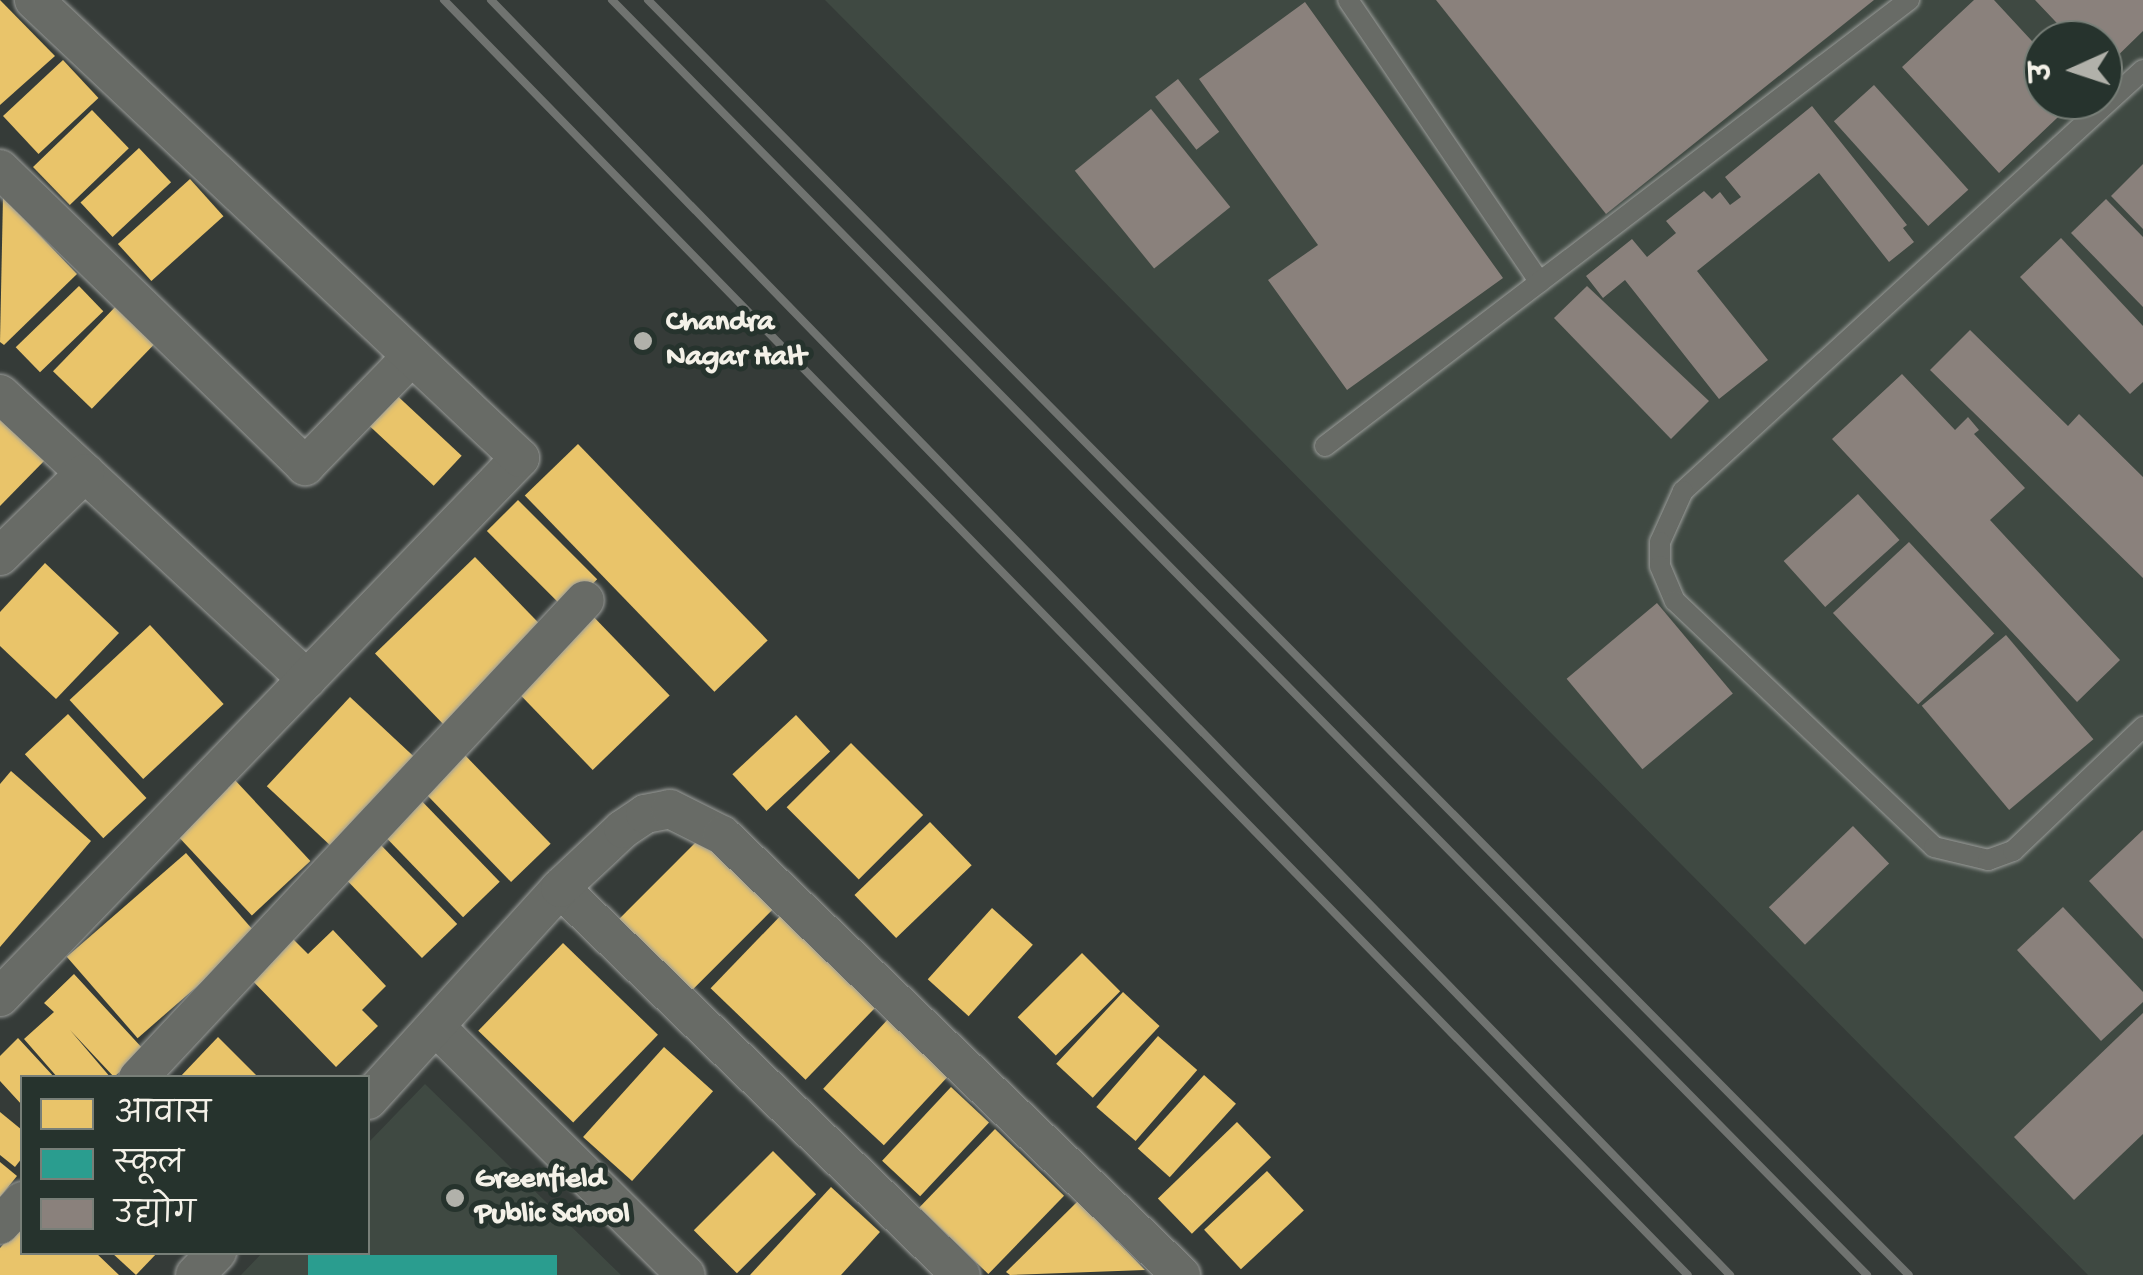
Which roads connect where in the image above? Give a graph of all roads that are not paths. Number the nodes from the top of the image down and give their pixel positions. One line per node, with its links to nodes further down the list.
1 (34, 0): 7 (street)
2 (1348, 0): 6 (lane)
3 (1908, 0): 6 (lane)
4 (2143, 70): 14 (lane)
5 (0, 169): 7 (street)
6 (1540, 282): 9 (lane)
7 (412, 356): 13 (street)
8 (0, 394): 10 (street)
9 (1325, 446)
10 (85, 473): 11 (street); 13 (street)
11 (0, 556)
12 (585, 600): 18 (street)
13 (307, 679): 16 (street)
14 (2143, 728)
15 (560, 888): 17 (street); 25 (street); 26 (street)
16 (0, 997)
17 (438, 1029): 19 (street); 24 (street)
18 (141, 1075)
19 (370, 1098)
20 (20, 1203): 21 (street)
21 (0, 1225)
22 (214, 1255): 23 (street)
23 (194, 1275)
24 (686, 1275)
25 (962, 1275)
26 (1181, 1275)

